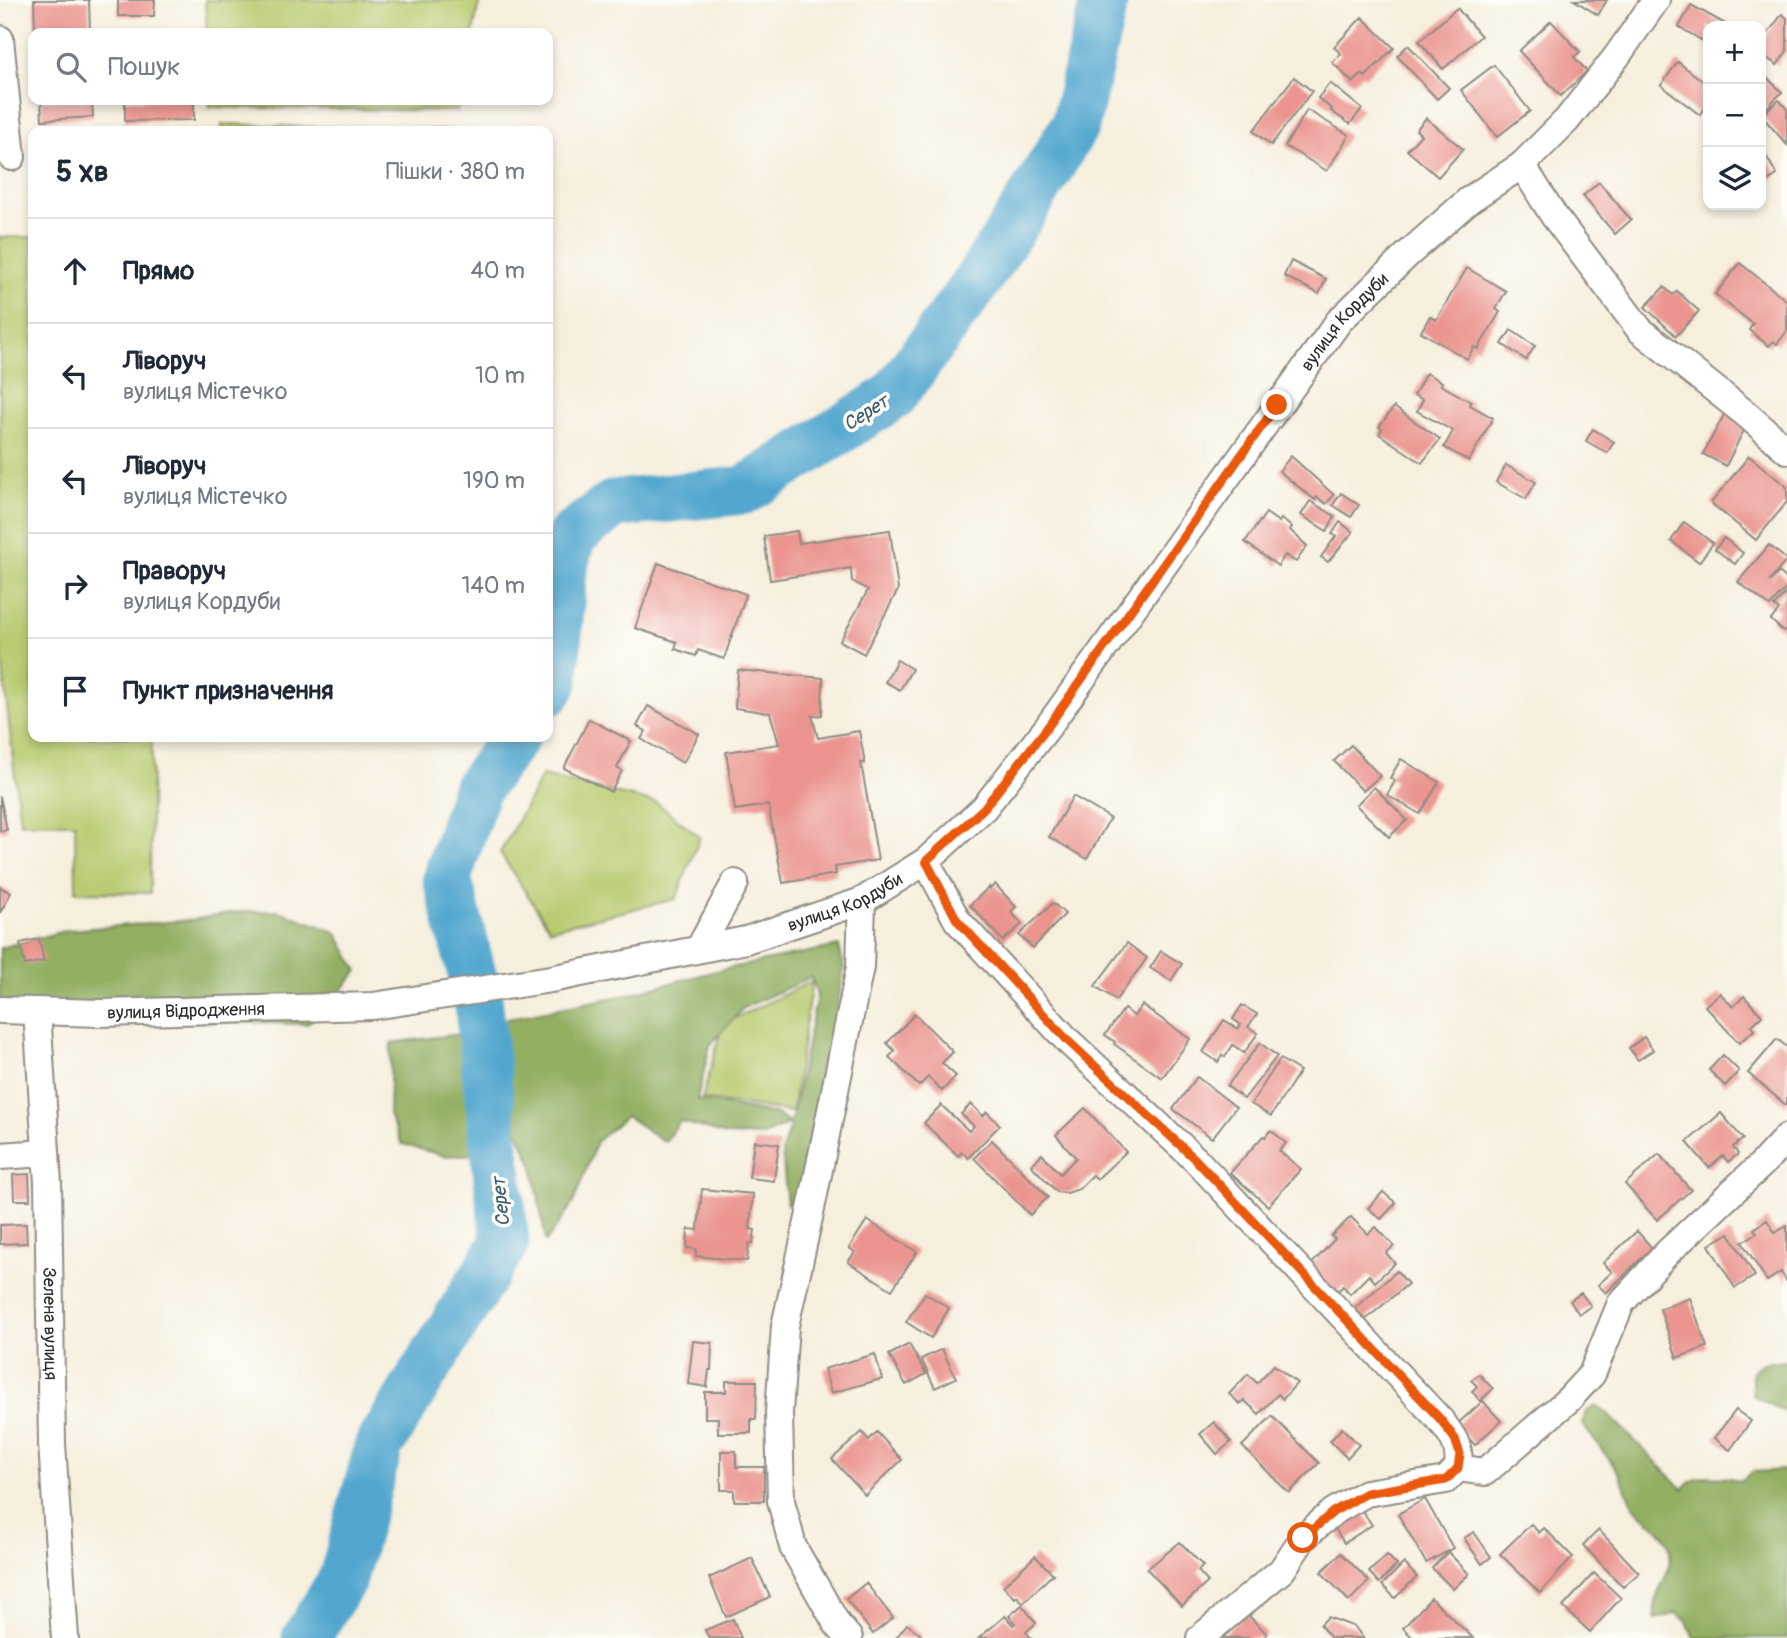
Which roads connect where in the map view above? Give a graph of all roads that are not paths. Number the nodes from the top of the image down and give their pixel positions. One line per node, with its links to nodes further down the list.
1 (1656, 0): 4 (street, вулиця Кордуби)
2 (0, 39): 3 (street)
3 (12, 157)
4 (1522, 165): 5 (street); 6 (street, вулиця Кордуби)
5 (1787, 450)
6 (926, 861): 8 (street, вулиця Кордуби); 16 (street)
7 (735, 883): 9 (street)
8 (863, 901): 9 (street, вулиця Кордуби); 18 (street)
9 (699, 949): 10 (street, вулиця Кордуби)
10 (551, 979): 12 (street, вулиця Відродження)
11 (0, 1010): 12 (street, вулиця Відродження)
12 (37, 1011): 14 (street, Зелена вулиця)
13 (1787, 1137): 16 (street)
14 (46, 1153): 15 (street); 17 (street, Зелена вулиця)
15 (0, 1156)
16 (1458, 1468): 19 (street)
17 (65, 1638)
18 (849, 1638)
19 (1200, 1638)

